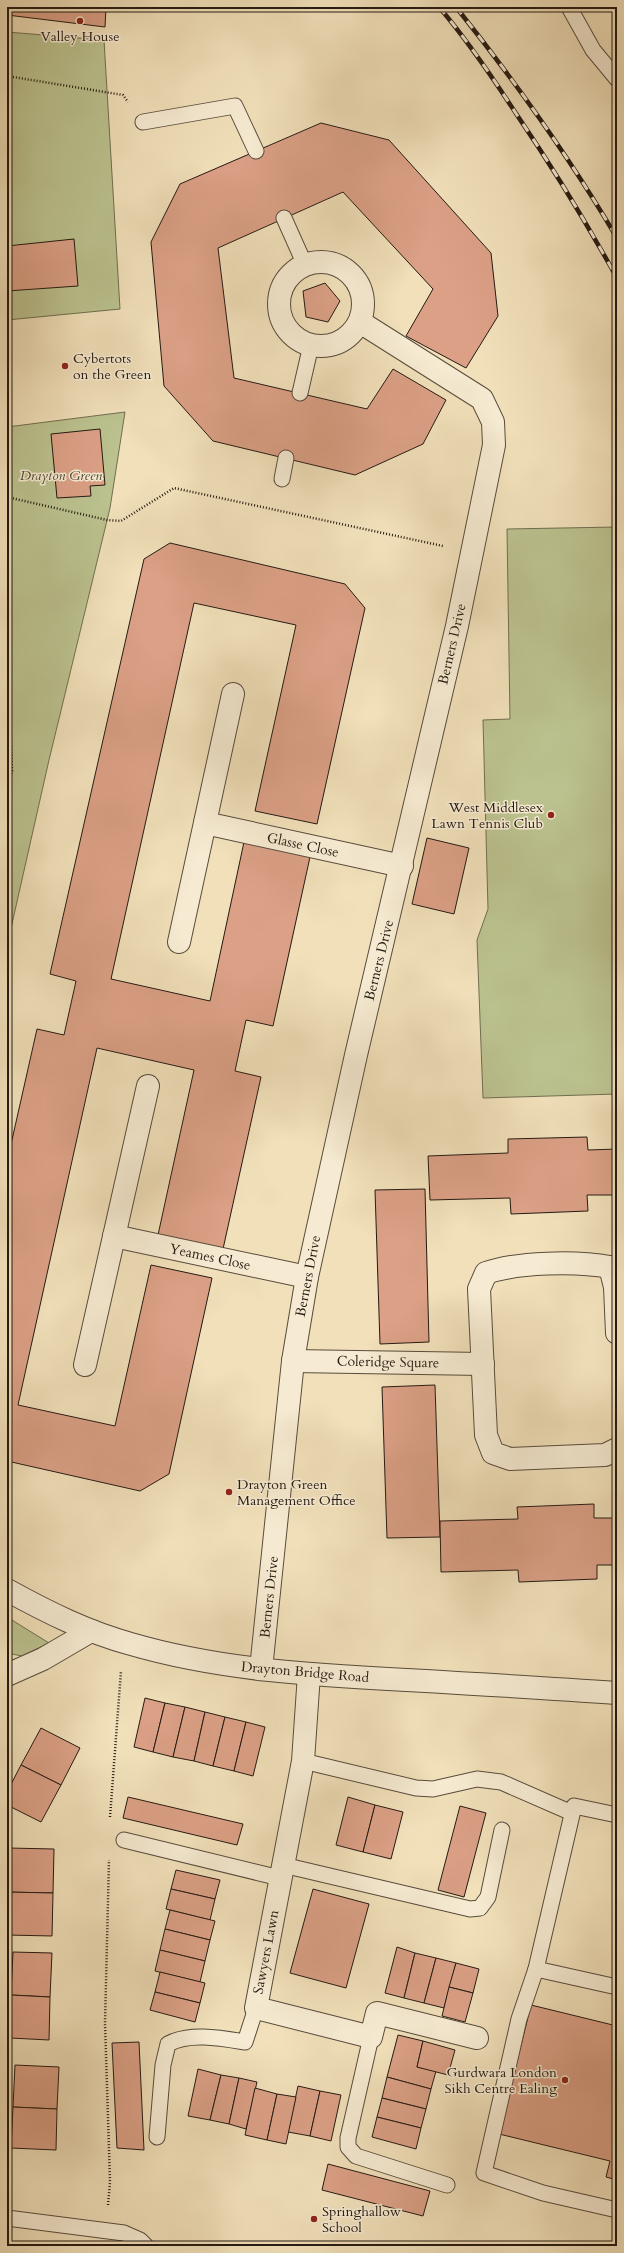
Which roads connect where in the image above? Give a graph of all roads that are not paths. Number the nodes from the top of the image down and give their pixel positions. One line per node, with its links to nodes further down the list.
1 (569, 7): 2 (lane)
2 (617, 79)
3 (143, 122): 4 (lane)
4 (256, 151)
5 (284, 218): 6 (lane)
6 (305, 265): 7 (street); 8 (street)
7 (360, 322): 8 (street); 14 (street, Berners Drive)
8 (310, 345): 9 (lane)
9 (300, 393)
10 (286, 458): 11 (lane)
11 (282, 479)
12 (233, 694): 13 (street)
13 (205, 823): 14 (street, Glasse Close); 15 (street)
14 (402, 866): 19 (street, Berners Drive)
15 (179, 942)
16 (148, 1086): 17 (street)
17 (114, 1236): 19 (street, Yeames Close); 23 (street)
18 (613, 1262): 20 (street); 22 (street)
19 (307, 1277): 21 (street, Berners Drive)
20 (617, 1333)
21 (293, 1361): 22 (street, Coleridge Square); 27 (street, Berners Drive)
22 (483, 1364): 24 (street)
23 (85, 1365)
24 (617, 1449)
25 (7, 1590): 26 (street, Drayton Bridge Road)
26 (92, 1631): 27 (street, Drayton Bridge Road); 29 (street)
27 (261, 1669): 28 (street, Drayton Bridge Road)
28 (309, 1674): 30 (street, Drayton Bridge Road); 31 (street, Sawyers Lawn)
29 (7, 1675)
30 (617, 1693)
31 (303, 1761): 32 (lane); 36 (street, Sawyers Lawn)
32 (572, 1813): 33 (lane); 37 (lane)
33 (617, 1815)
34 (502, 1830): 36 (lane)
35 (124, 1840): 36 (lane)
36 (282, 1871): 39 (street, Sawyers Lawn)
37 (536, 1969): 38 (lane); 44 (lane)
38 (617, 1987)
39 (256, 2008): 40 (street, Sawyers Lawn); 42 (lane)
40 (371, 2037): 41 (street); 43 (lane)
41 (477, 2038)
42 (157, 2137)
43 (447, 2185)
44 (617, 2210)
45 (7, 2218): 46 (lane)
46 (146, 2246)

